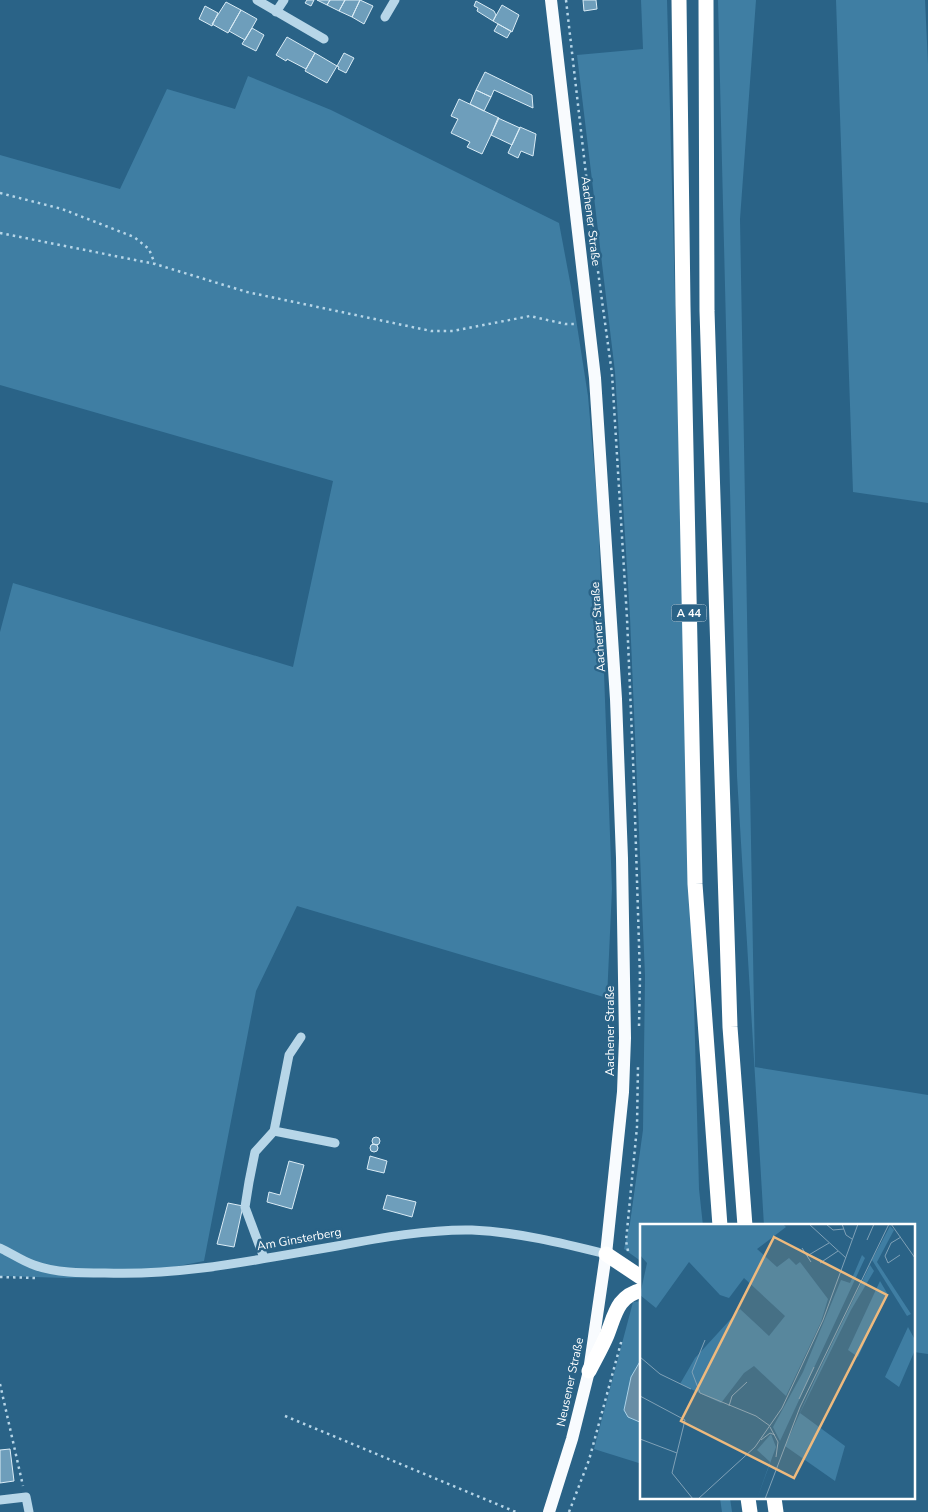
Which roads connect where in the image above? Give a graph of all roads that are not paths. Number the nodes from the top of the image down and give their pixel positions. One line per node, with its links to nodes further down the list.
1 (257, 0): 7 (street)
2 (284, 0): 7 (street)
3 (395, 0): 8 (street)
4 (552, 0): 16 (main road, Aachener Straße)
5 (679, 0): 13 (highway, A 44)
6 (706, 0): 14 (highway, A 44)
7 (276, 12): 9 (street)
8 (385, 17)
9 (324, 39)
10 (302, 1037): 11 (street)
11 (274, 1131): 12 (street); 17 (street)
12 (335, 1143)
13 (720, 1224)
14 (745, 1224)
15 (0, 1248): 17 (street, Am Ginsterberg)
16 (606, 1254): 17 (street, Am Ginsterberg); 18 (highway); 20 (main road, Neusener Straße)
17 (264, 1258)
18 (640, 1277)
19 (640, 1291): 20 (highway)
20 (589, 1371): 23 (main road, Neusener Straße)
21 (0, 1500): 22 (street)
22 (29, 1512)
23 (549, 1512)

